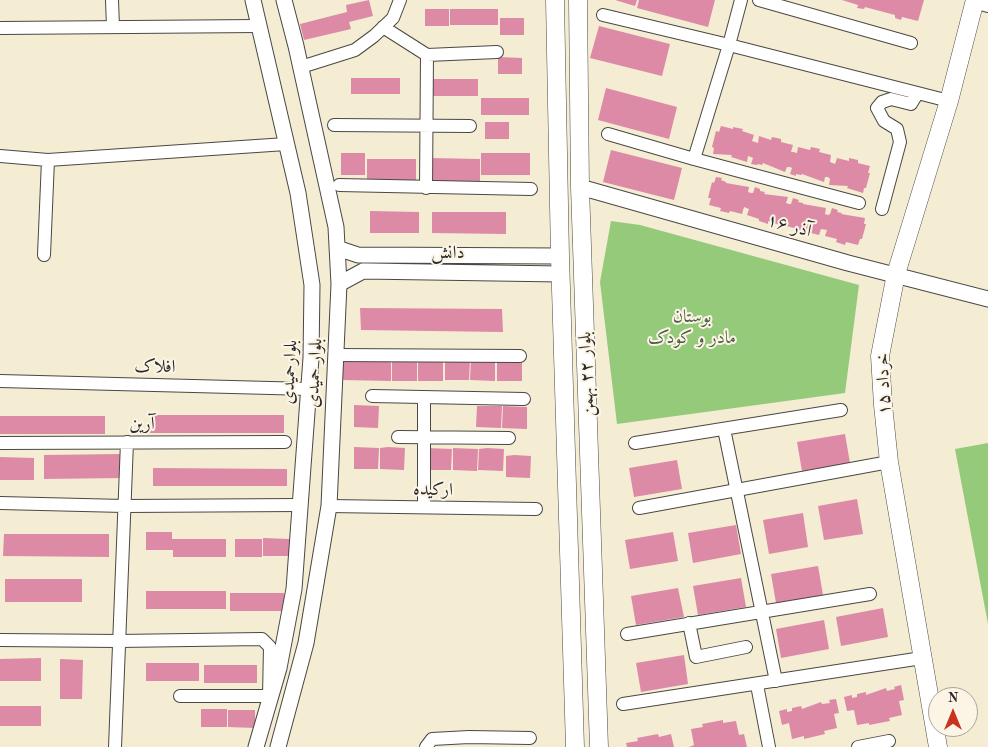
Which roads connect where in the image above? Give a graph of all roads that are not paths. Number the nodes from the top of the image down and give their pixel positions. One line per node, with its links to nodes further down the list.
1 (112, 0): 12 (street)
2 (252, 0): 11 (street, بلوارحمیدی)
3 (284, 0): 19 (street, بلوار حمیدی)
4 (400, 0): 14 (street)
5 (555, 0): 21 (main road, بلوار ۲۲ بهمن)
6 (578, 0): 20 (main road, بلوار ۲۲ بهمن)
7 (741, 0): 16 (street)
8 (759, 0): 15 (street)
9 (979, 3): 23 (main road, ۱۵ خرداد)
10 (603, 16): 16 (street)
11 (258, 26): 12 (street); 28 (street, بلوارحمیدی)
12 (113, 27): 13 (street)
13 (0, 28)
14 (384, 28): 18 (street); 19 (street)
15 (911, 43)
16 (729, 45): 22 (street); 30 (street)
17 (497, 52): 18 (street)
18 (427, 55): 25 (street)
19 (301, 67): 38 (street, بلوار حمیدی)
20 (579, 77): 21 (main road); 33 (main road, بلوار ۲۲ بهمن)
21 (556, 78): 40 (main road, بلوار ۲۲ بهمن)
22 (916, 94): 23 (street); 37 (street)
23 (949, 101): 42 (main road, ۱۵ خرداد)
24 (334, 124): 25 (street)
25 (426, 126): 26 (street); 34 (street)
26 (470, 126)
27 (608, 134): 30 (street)
28 (286, 144): 31 (street); 48 (street, بلوارحمیدی)
29 (0, 156): 31 (street)
30 (694, 159): 36 (street)
31 (48, 160): 39 (street)
32 (340, 185): 34 (street)
33 (580, 187): 42 (street, ۱۶ آذر); 71 (main road, بلوار ۲۲ بهمن)
34 (426, 188): 35 (street)
35 (531, 189)
36 (860, 203)
37 (882, 209)
38 (337, 248): 40 (street, دانش); 43 (street, بلوار حمیدی)
39 (44, 254)
40 (560, 256): 41 (main road, بلوار ۲۲ بهمن)
41 (561, 274): 43 (street, دانش); 70 (main road, بلوار ۲۲ بهمن)
42 (896, 274): 44 (street, ۱۶ آذر); 61 (main road, ۱۵ خرداد)
43 (339, 284): 45 (street, بلوار حمیدی)
44 (988, 299)
45 (335, 355): 46 (street); 66 (street, بلوار حمیدی)
46 (520, 356)
47 (0, 381): 48 (street, افلاک)
48 (309, 389): 64 (street, بلوارحمیدی)
49 (372, 396): 50 (street)
50 (424, 398): 51 (street); 55 (street)
51 (524, 399)
52 (841, 410): 53 (street)
53 (724, 429): 60 (street); 62 (street)
54 (398, 437): 55 (street)
55 (424, 437): 56 (street); 67 (street)
56 (509, 438)
57 (0, 442): 58 (street, آرین)
58 (127, 442): 59 (street, آرین); 65 (street)
59 (285, 442)
60 (635, 443)
61 (889, 462): 62 (street); 79 (main road, ۱۵ خرداد)
62 (737, 491): 68 (street); 73 (street)
63 (0, 503): 65 (street)
64 (299, 505): 65 (street); 87 (street, بلوارحمیدی)
65 (124, 506): 77 (street)
66 (329, 506): 67 (street, ارکیده); 88 (street, بلوار حمیدی)
67 (424, 507): 69 (street, ارکیده)
68 (639, 508)
69 (536, 509)
70 (570, 567): 71 (main road); 90 (main road, بلوار ۲۲ بهمن)
71 (593, 567): 91 (main road, بلوار ۲۲ بهمن)
72 (870, 594): 73 (street)
73 (762, 612): 74 (street); 80 (street)
74 (689, 623): 75 (street); 78 (street)
75 (627, 634)
76 (0, 640): 77 (street)
77 (118, 641): 82 (street); 86 (street)
78 (746, 647)
79 (922, 658): 80 (street); 94 (main road, ۱۵ خرداد)
80 (776, 682): 81 (street)
81 (757, 685): 83 (street); 92 (street)
82 (180, 696)
83 (623, 704)
84 (530, 738): 89 (street)
85 (889, 741): 93 (street)
86 (115, 747)
87 (256, 747)
88 (278, 747)
89 (426, 747)
90 (575, 747)
91 (599, 747)
92 (769, 747)
93 (858, 747)
94 (938, 747)

